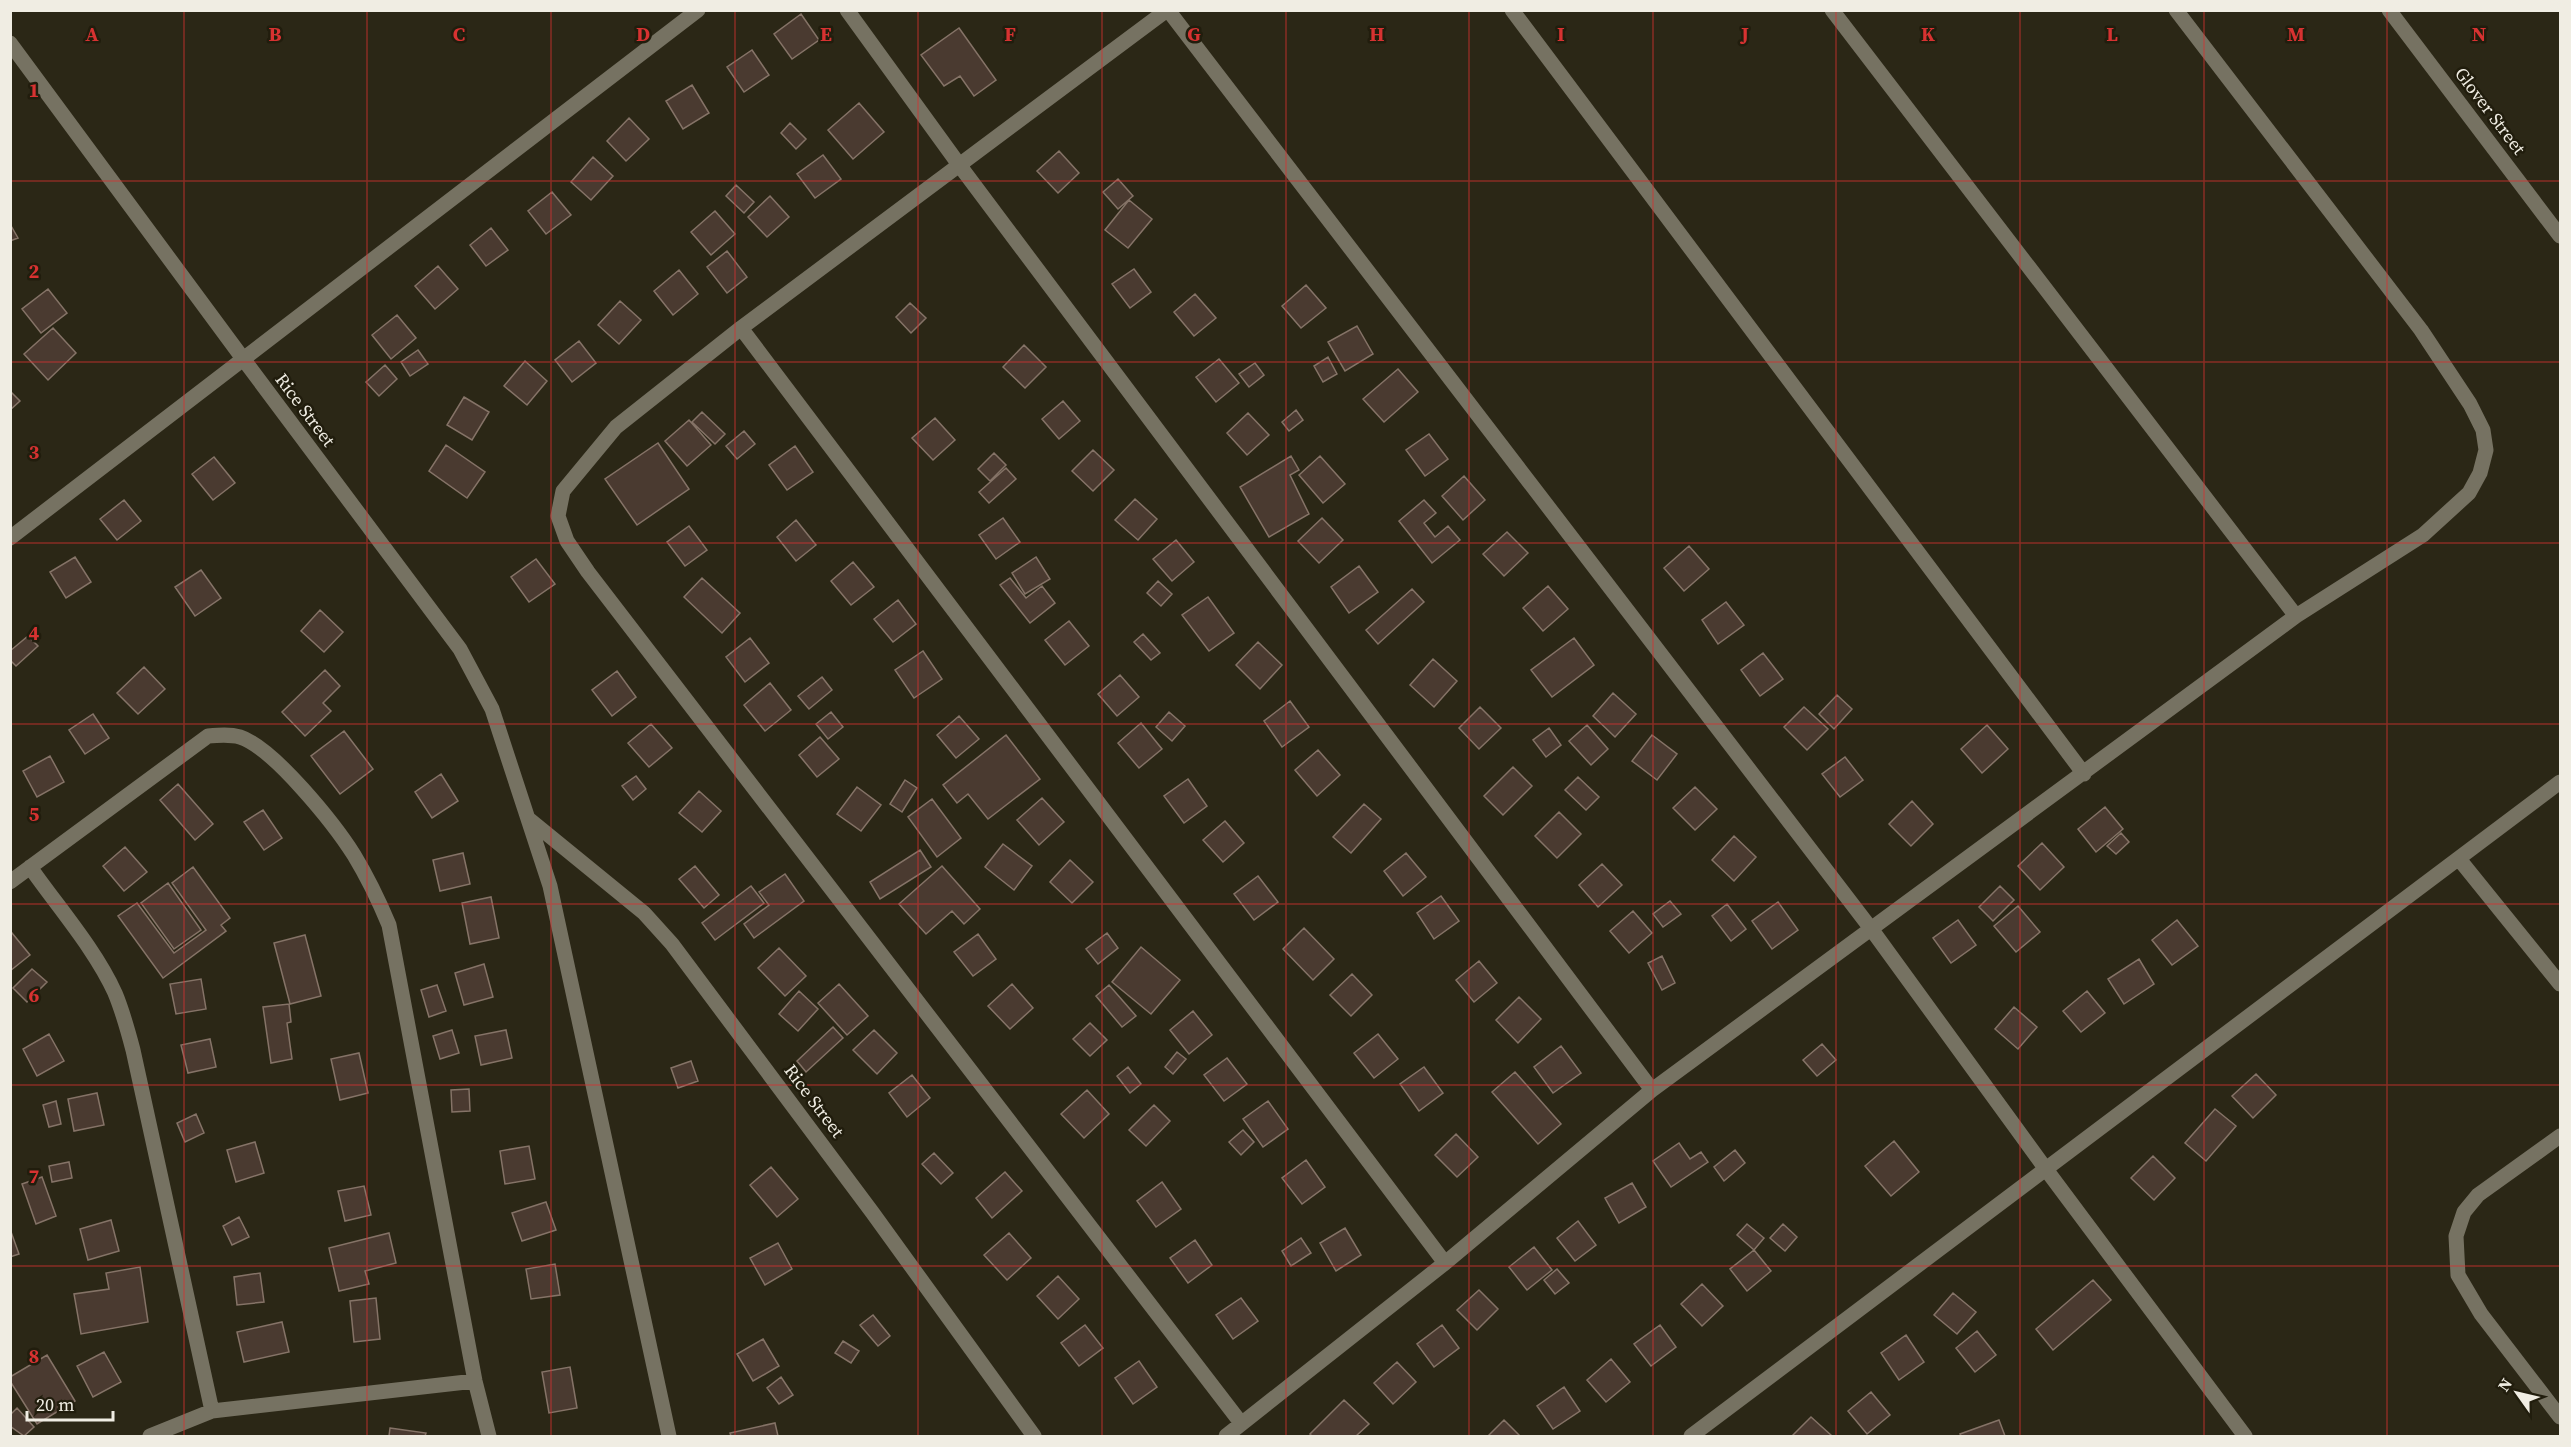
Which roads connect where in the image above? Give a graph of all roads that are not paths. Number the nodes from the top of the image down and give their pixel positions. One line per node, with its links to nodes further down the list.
1 (698, 10): 12 (street)
2 (847, 10): 9 (street)
3 (1168, 10): 9 (street); 21 (street)
4 (1512, 10): 15 (street)
5 (1832, 10): 14 (street)
6 (2176, 10): 14 (street)
7 (2389, 10): 10 (street, Glover Street)
8 (10, 43): 12 (street, Rice Street)
9 (960, 166): 11 (street); 23 (street)
10 (2560, 236)
11 (741, 328): 26 (street); 30 (street)
12 (244, 360): 13 (street); 17 (street, Rice Street)
13 (10, 538)
14 (2296, 616): 15 (street)
15 (2084, 774): 21 (street)
16 (2560, 782): 18 (street)
17 (530, 820): 33 (street, Rice Street); 34 (street, Rice Street)
18 (2458, 859): 22 (street); 25 (street)
19 (30, 867): 20 (street); 27 (street); 28 (street)
20 (10, 882)
21 (1872, 930): 23 (street); 25 (street)
22 (2560, 984)
23 (1652, 1090): 26 (street)
24 (2560, 1136): 29 (street)
25 (2045, 1168): 36 (street); 37 (street)
26 (1445, 1263): 30 (street)
27 (475, 1381): 28 (street); 32 (street)
28 (212, 1411): 31 (street)
29 (2560, 1417)
30 (1241, 1423): 35 (street)
31 (150, 1437)
32 (489, 1437)
33 (669, 1437)
34 (1034, 1437)
35 (1226, 1437)
36 (1691, 1437)
37 (2245, 1437)

